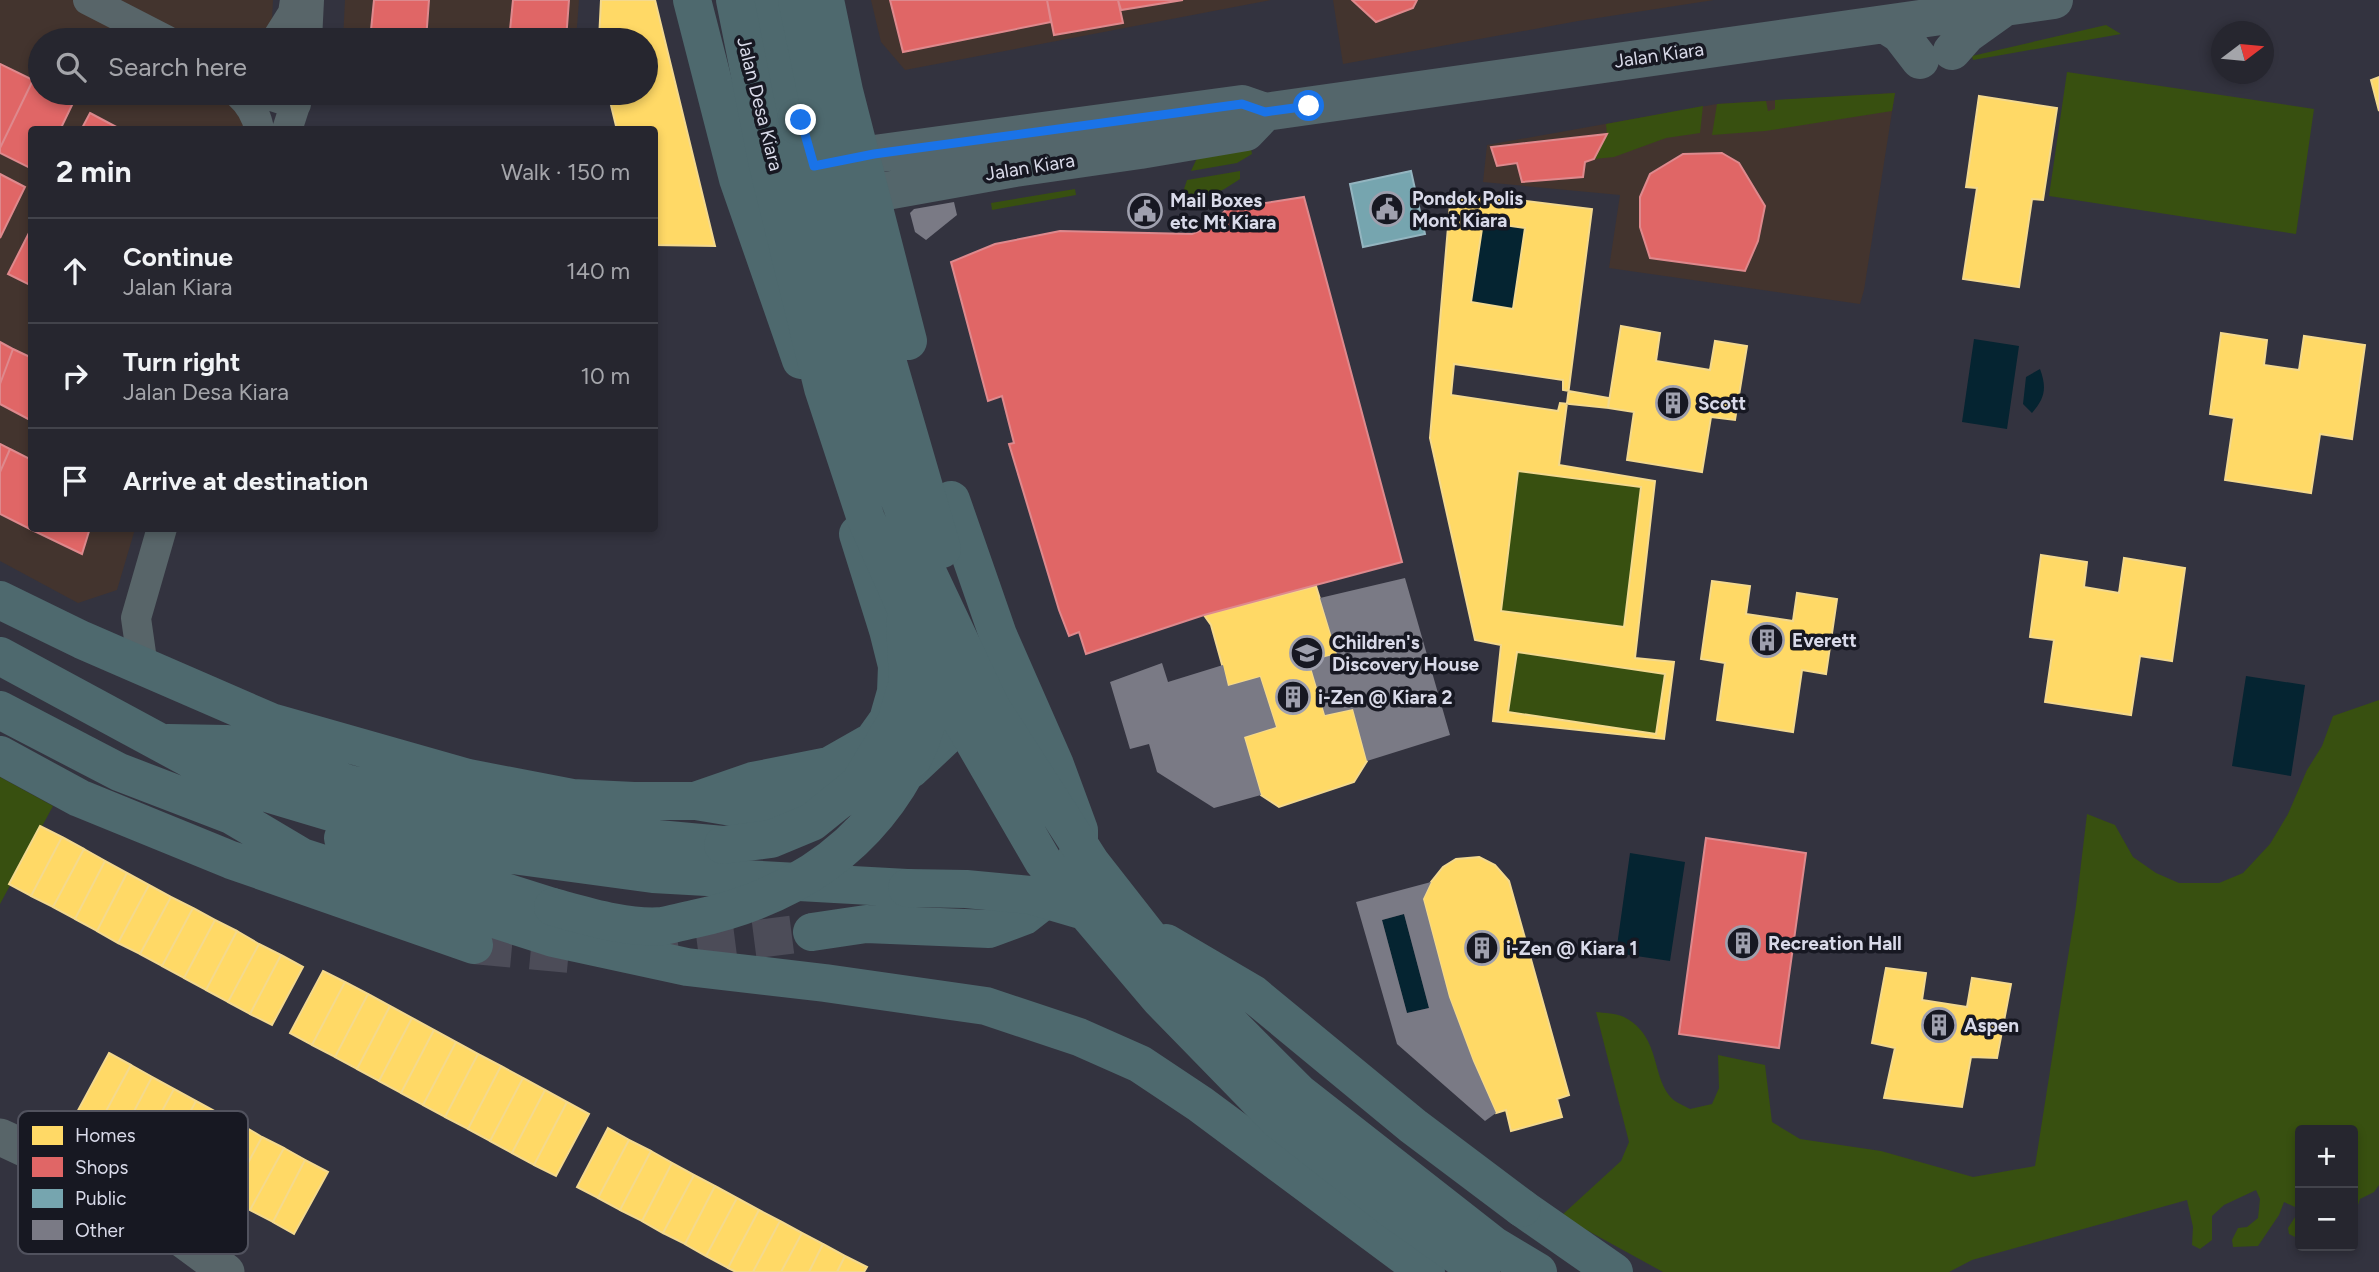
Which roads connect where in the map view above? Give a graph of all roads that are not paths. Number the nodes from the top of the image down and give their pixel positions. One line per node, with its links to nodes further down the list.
1 (88, 0): 13 (street)
2 (295, 0): 14 (street)
3 (309, 0): 15 (street)
4 (692, 0): 31 (highway)
5 (722, 0): 28 (highway, bridge)
6 (735, 0): 20 (main road, Jalan Desa Kiara); 40 (highway, bridge)
7 (768, 0): 20 (highway)
8 (797, 0): 32 (highway, bridge)
9 (825, 0): 30 (highway, bridge)
10 (2054, 0): 11 (main road, Jalan Kiara)
11 (2004, 8): 12 (main road, Jalan Kiara); 12 (main road)
12 (1886, 25): 20 (main road, Jalan Kiara)
13 (143, 28)
14 (284, 28)
15 (308, 28)
16 (250, 105): 18 (street)
17 (283, 105): 19 (street)
18 (258, 126)
19 (274, 126)
20 (799, 180): 30 (highway); 31 (highway); 41 (highway, bridge)
21 (161, 532): 23 (street)
22 (0, 600): 24 (highway)
23 (136, 618): 24 (street); 26 (street)
24 (82, 640): 26 (highway)
25 (0, 656): 28 (highway)
26 (143, 667): 31 (highway)
27 (0, 710): 32 (highway)
28 (162, 742): 42 (highway, bridge)
29 (0, 755): 34 (highway)
30 (1055, 765): 33 (highway)
31 (696, 801)
32 (231, 815): 39 (highway)
33 (812, 932)
34 (474, 945)
35 (0, 1137): 36 (street)
36 (18, 1145)
37 (203, 1254): 38 (street)
38 (226, 1272)
39 (1426, 1272)
40 (1481, 1272)
41 (1538, 1272)
42 (1614, 1272)

